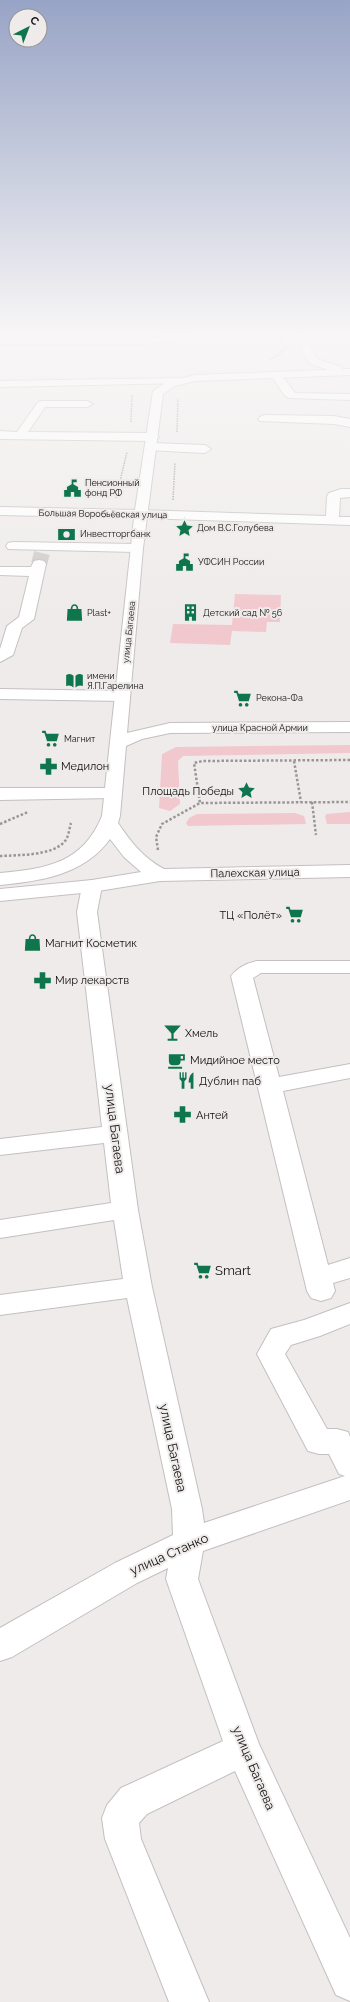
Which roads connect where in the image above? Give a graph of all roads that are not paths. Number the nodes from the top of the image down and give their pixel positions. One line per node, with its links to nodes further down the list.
1 (25, 429): 4 (main road)
2 (154, 429): 5 (main road, улица Багаева)
3 (0, 435): 4 (main road)
4 (20, 436): 5 (main road)
5 (153, 442): 6 (main road); 9 (main road, улица Багаева)
6 (205, 449)
7 (350, 493): 10 (main road)
8 (0, 511): 9 (main road, Большая Воробьёвская улица)
9 (140, 514): 10 (main road, Большая Воробьёвская улица); 13 (main road, улица Багаева)
10 (332, 520): 11 (main road, Большая Воробьёвская улица)
11 (350, 521)
12 (13, 546): 14 (main road)
13 (136, 548): 14 (main road); 18 (main road, улица Багаева)
14 (41, 559): 15 (main road); 16 (main road)
15 (0, 571)
16 (0, 657)
17 (0, 694): 18 (main road)
18 (122, 696): 20 (main road, улица Красной Армии); 21 (main road, улица Багаева)
19 (350, 727): 20 (main road, улица Красной Армии)
20 (170, 728): 21 (main road, улица Красной Армии)
21 (118, 743): 22 (main road, улица Багаева)
22 (113, 793): 23 (main road); 24 (main road, улица Багаева)
23 (0, 794)
24 (109, 824): 26 (main road); 27 (main road)
25 (350, 871): 26 (main road, Палехская улица)
26 (160, 875): 28 (main road, Палехская улица)
27 (0, 879)
28 (92, 886): 29 (main road, Палехская улица); 33 (main road, улица Багаева)
29 (0, 895)
30 (350, 967): 32 (main road)
31 (350, 1071): 32 (main road)
32 (270, 1086): 37 (main road)
33 (116, 1133): 34 (main road); 35 (main road, улица Багаева)
34 (0, 1147)
35 (125, 1210): 36 (main road); 38 (main road, улица Багаева)
36 (0, 1229)
37 (350, 1268)
38 (138, 1287): 39 (main road); 43 (main road, улица Багаева)
39 (0, 1305)
40 (350, 1313): 41 (main road)
41 (350, 1465)
42 (350, 1487): 43 (main road, улица Станко)
43 (189, 1542): 44 (main road, улица Станко); 45 (main road, улица Багаева)
44 (0, 1646)
45 (243, 1749): 46 (main road, улица Багаева); 47 (main road)
46 (350, 1981)
47 (189, 2002)

